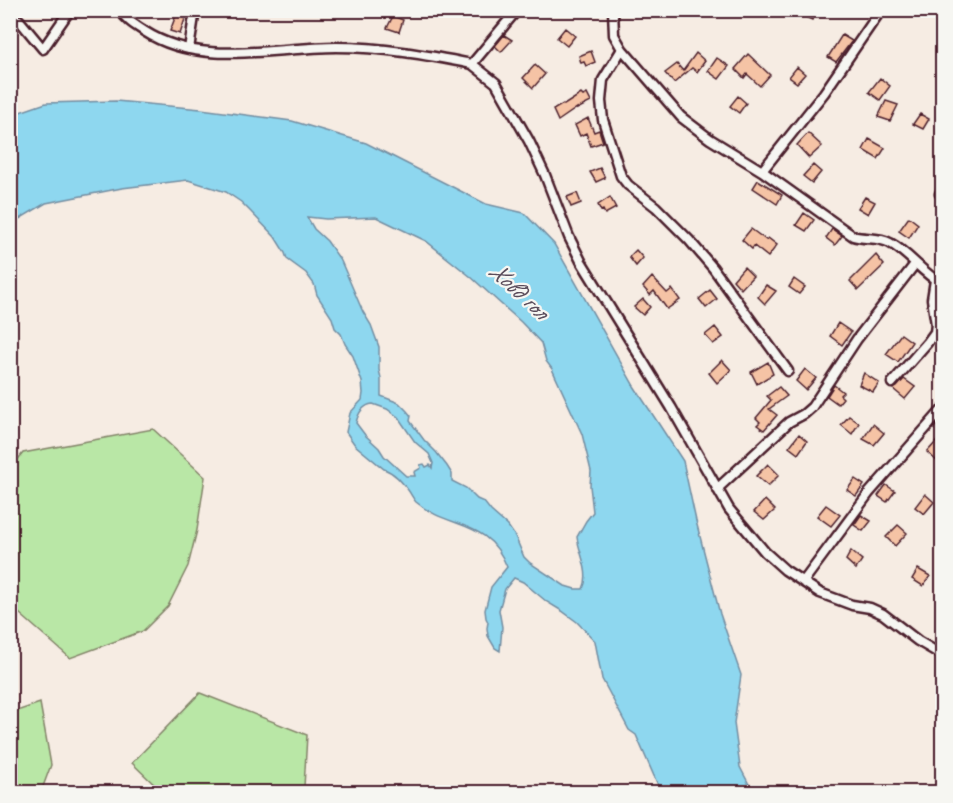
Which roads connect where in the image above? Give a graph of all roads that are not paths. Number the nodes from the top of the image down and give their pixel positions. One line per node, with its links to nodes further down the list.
1 (70, 10): 7 (street)
2 (120, 10): 8 (street)
3 (195, 10): 8 (street)
4 (517, 10): 10 (street)
5 (613, 10): 9 (street)
6 (880, 10): 11 (street)
7 (10, 18)
8 (189, 49): 10 (street)
9 (622, 49): 11 (street); 14 (street)
10 (472, 63): 17 (street)
11 (762, 171): 12 (street)
12 (915, 264): 13 (street); 17 (street)
13 (939, 282): 15 (street)
14 (788, 371)
15 (892, 383)
16 (942, 410): 18 (street)
17 (717, 489): 18 (street)
18 (803, 582): 19 (street)
19 (942, 655)

